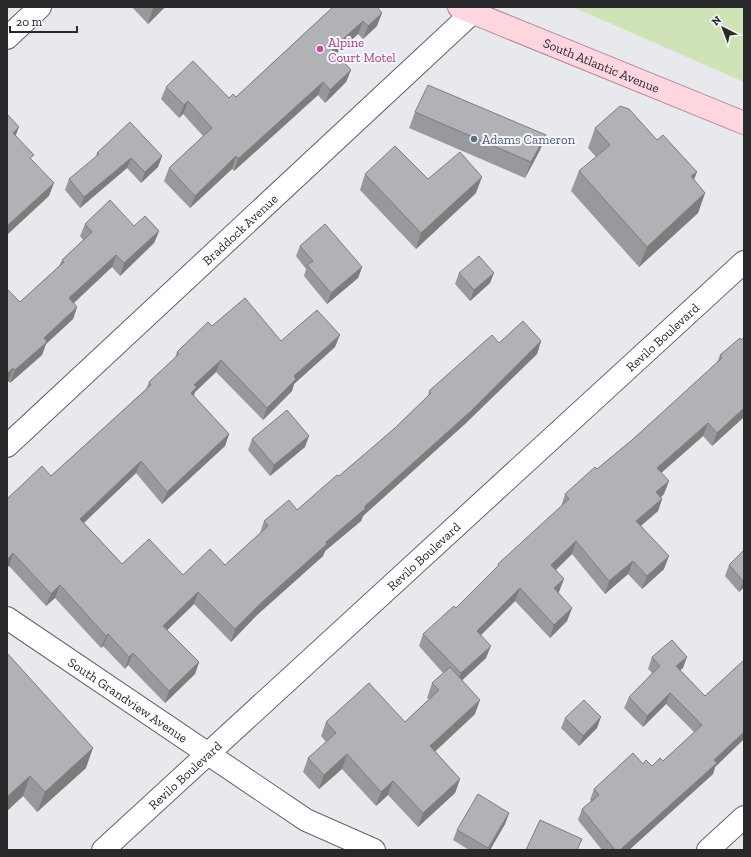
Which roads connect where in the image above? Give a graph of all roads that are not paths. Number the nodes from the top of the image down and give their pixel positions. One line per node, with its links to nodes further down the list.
1 (40, 7): 3 (street)
2 (466, 10): 4 (main road, South Atlantic Avenue); 6 (street, Braddock Avenue)
3 (7, 38)
4 (744, 123)
5 (744, 262): 8 (street, Revilo Boulevard)
6 (7, 446)
7 (7, 618): 8 (street, South Grandview Avenue)
8 (207, 754): 10 (street, Revilo Boulevard); 11 (street, South Grandview Avenue)
9 (744, 817): 12 (street)
10 (103, 850)
11 (374, 850)
12 (708, 850)

